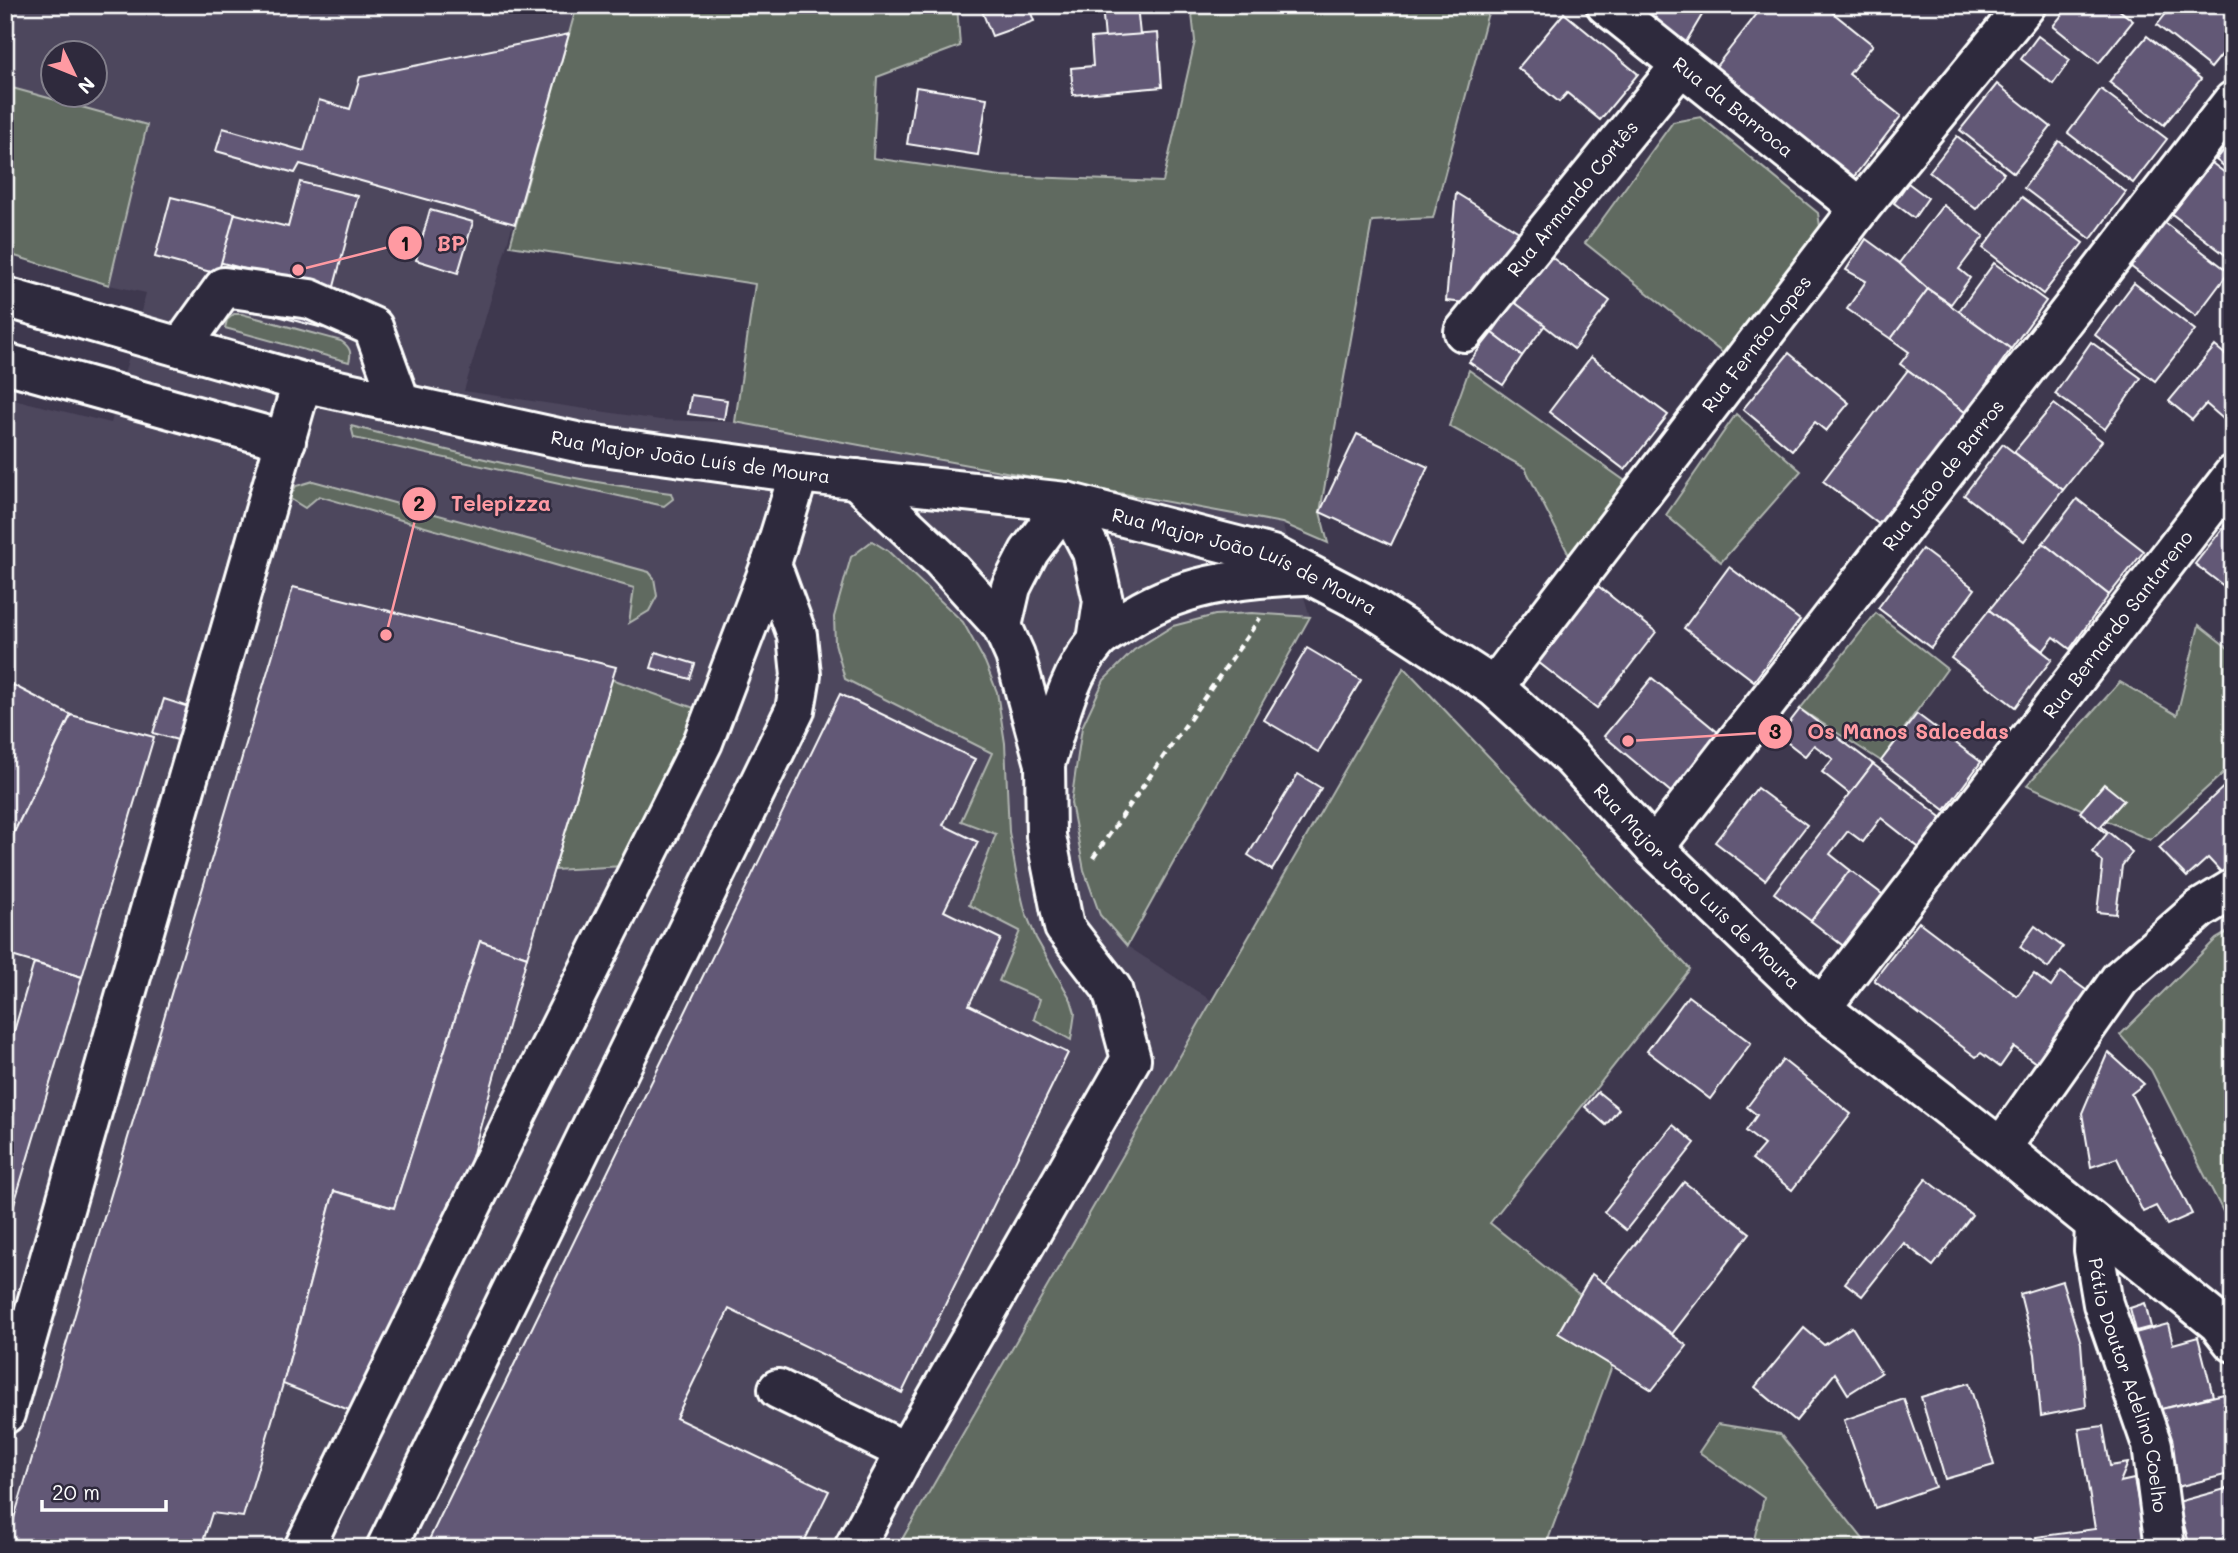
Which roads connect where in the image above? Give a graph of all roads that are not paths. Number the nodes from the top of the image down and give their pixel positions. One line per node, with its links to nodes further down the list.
1 (1606, 5): 3 (street, Rua da Barroca)
2 (2026, 5): 5 (street, Rua Fernão Lopes)
3 (1681, 65): 5 (street, Rua da Barroca); 7 (street, Rua Armando Cortês)
4 (2233, 101): 23 (street, Rua João de Barros)
5 (1860, 208): 21 (street, Rua Fernão Lopes)
6 (5, 298): 8 (street, Rua Major João Luís de Moura)
7 (1464, 332)
8 (181, 347): 10 (street, Rua Major João Luís de Moura); 11 (street)
9 (5, 363): 12 (street)
10 (302, 382): 11 (street, Rua Major João Luís de Moura); 12 (street)
11 (401, 404): 13 (street, Rua Major João Luís de Moura)
12 (286, 440): 30 (street)
13 (799, 473): 15 (street, Rua Major João Luís de Moura); 17 (street)
14 (2233, 475): 25 (street, Rua Bernardo Santareno)
15 (856, 479): 16 (street, Rua Major João Luís de Moura); 19 (street)
16 (1066, 502): 18 (street, Rua Major João Luís de Moura); 19 (street); 20 (street)
17 (771, 564): 32 (street); 33 (street)
18 (1295, 575): 20 (street); 21 (street, Rua Major João Luís de Moura)
19 (1002, 626): 22 (street)
20 (1097, 641): 22 (street)
21 (1494, 687): 23 (street, Rua Major João Luís de Moura)
22 (1045, 764): 31 (street)
23 (1654, 848): 25 (street, Rua Major João Luís de Moura)
24 (2233, 890): 26 (street)
25 (1821, 1008): 26 (street, Rua Major João Luís de Moura)
26 (2001, 1148): 27 (street, Rua Major João Luís de Moura)
27 (2095, 1224): 28 (street, Rua Major João Luís de Moura); 35 (street, Pátio Doutor Adelino Coelho)
28 (2233, 1342)
29 (778, 1390): 31 (street)
30 (5, 1414)
31 (906, 1452): 34 (street)
32 (304, 1548)
33 (386, 1548)
34 (854, 1548)
35 (2165, 1548)

